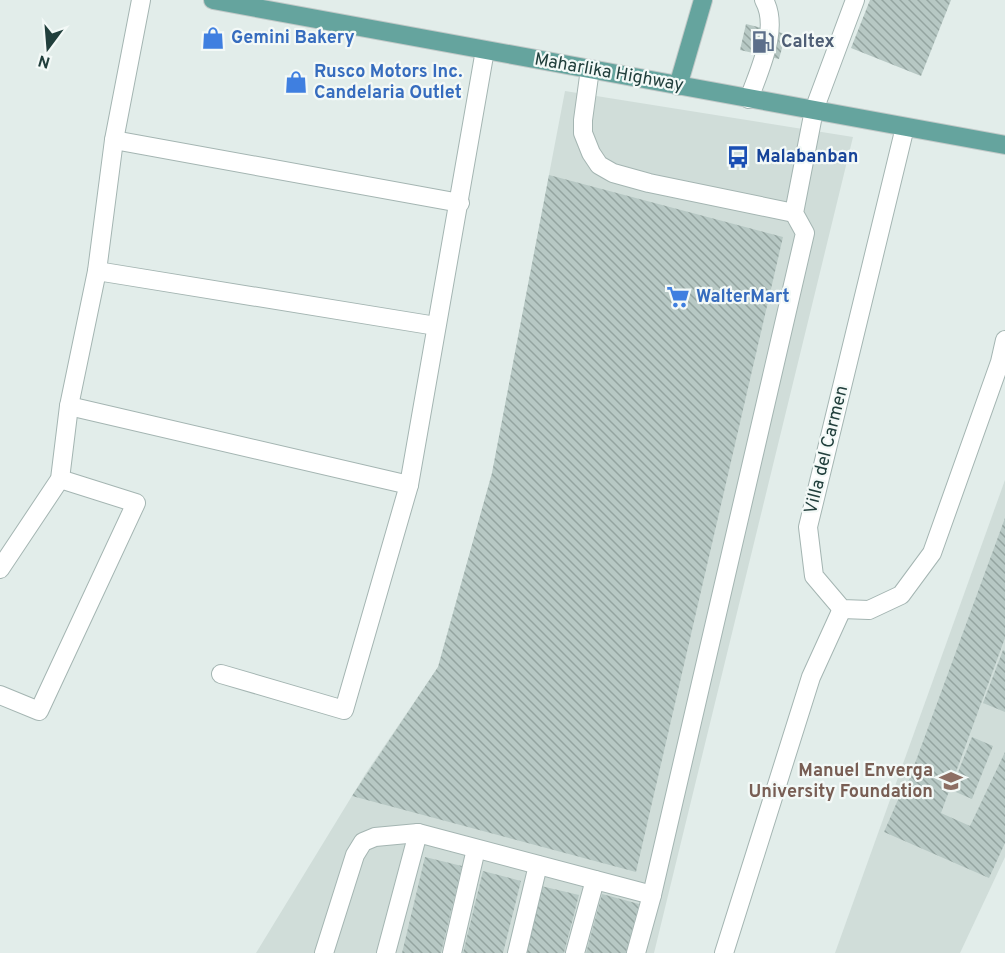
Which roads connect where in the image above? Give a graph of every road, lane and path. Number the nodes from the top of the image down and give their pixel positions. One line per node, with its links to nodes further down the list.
1 (141, 0): 12 (street)
2 (213, 0): 6 (main road, Maharlika Highway)
3 (703, 0): 8 (main road)
4 (764, 0): 9 (street)
5 (855, 0): 10 (street)
6 (485, 50): 7 (main road, Maharlika Highway); 14 (street)
7 (590, 69): 8 (main road, Maharlika Highway); 15 (street)
8 (678, 86): 9 (main road, Maharlika Highway)
9 (749, 99): 10 (main road, Maharlika Highway)
10 (814, 110): 11 (main road, Maharlika Highway); 15 (street)
11 (905, 127): 13 (main road, Maharlika Highway); 24 (street, Villa del Carmen)
12 (114, 140): 14 (street); 16 (street)
13 (1005, 145)
14 (460, 203): 17 (street)
15 (794, 213): 31 (street)
16 (97, 271): 17 (street); 20 (street)
17 (436, 326): 22 (street)
18 (1005, 340): 19 (street)
19 (1003, 363): 24 (street)
20 (69, 406): 21 (street); 22 (street)
21 (60, 479): 23 (street); 26 (street)
22 (409, 485): 25 (street)
23 (0, 569)
24 (842, 609): 38 (street)
25 (221, 674)
26 (0, 695)
27 (418, 833): 28 (street); 32 (street); 33 (street)
28 (476, 849): 29 (street); 34 (street)
29 (538, 865): 30 (street); 35 (street)
30 (595, 880): 31 (street); 36 (street)
31 (652, 895): 37 (street)
32 (324, 953)
33 (386, 953)
34 (452, 953)
35 (517, 953)
36 (575, 953)
37 (636, 953)
38 (724, 953)

